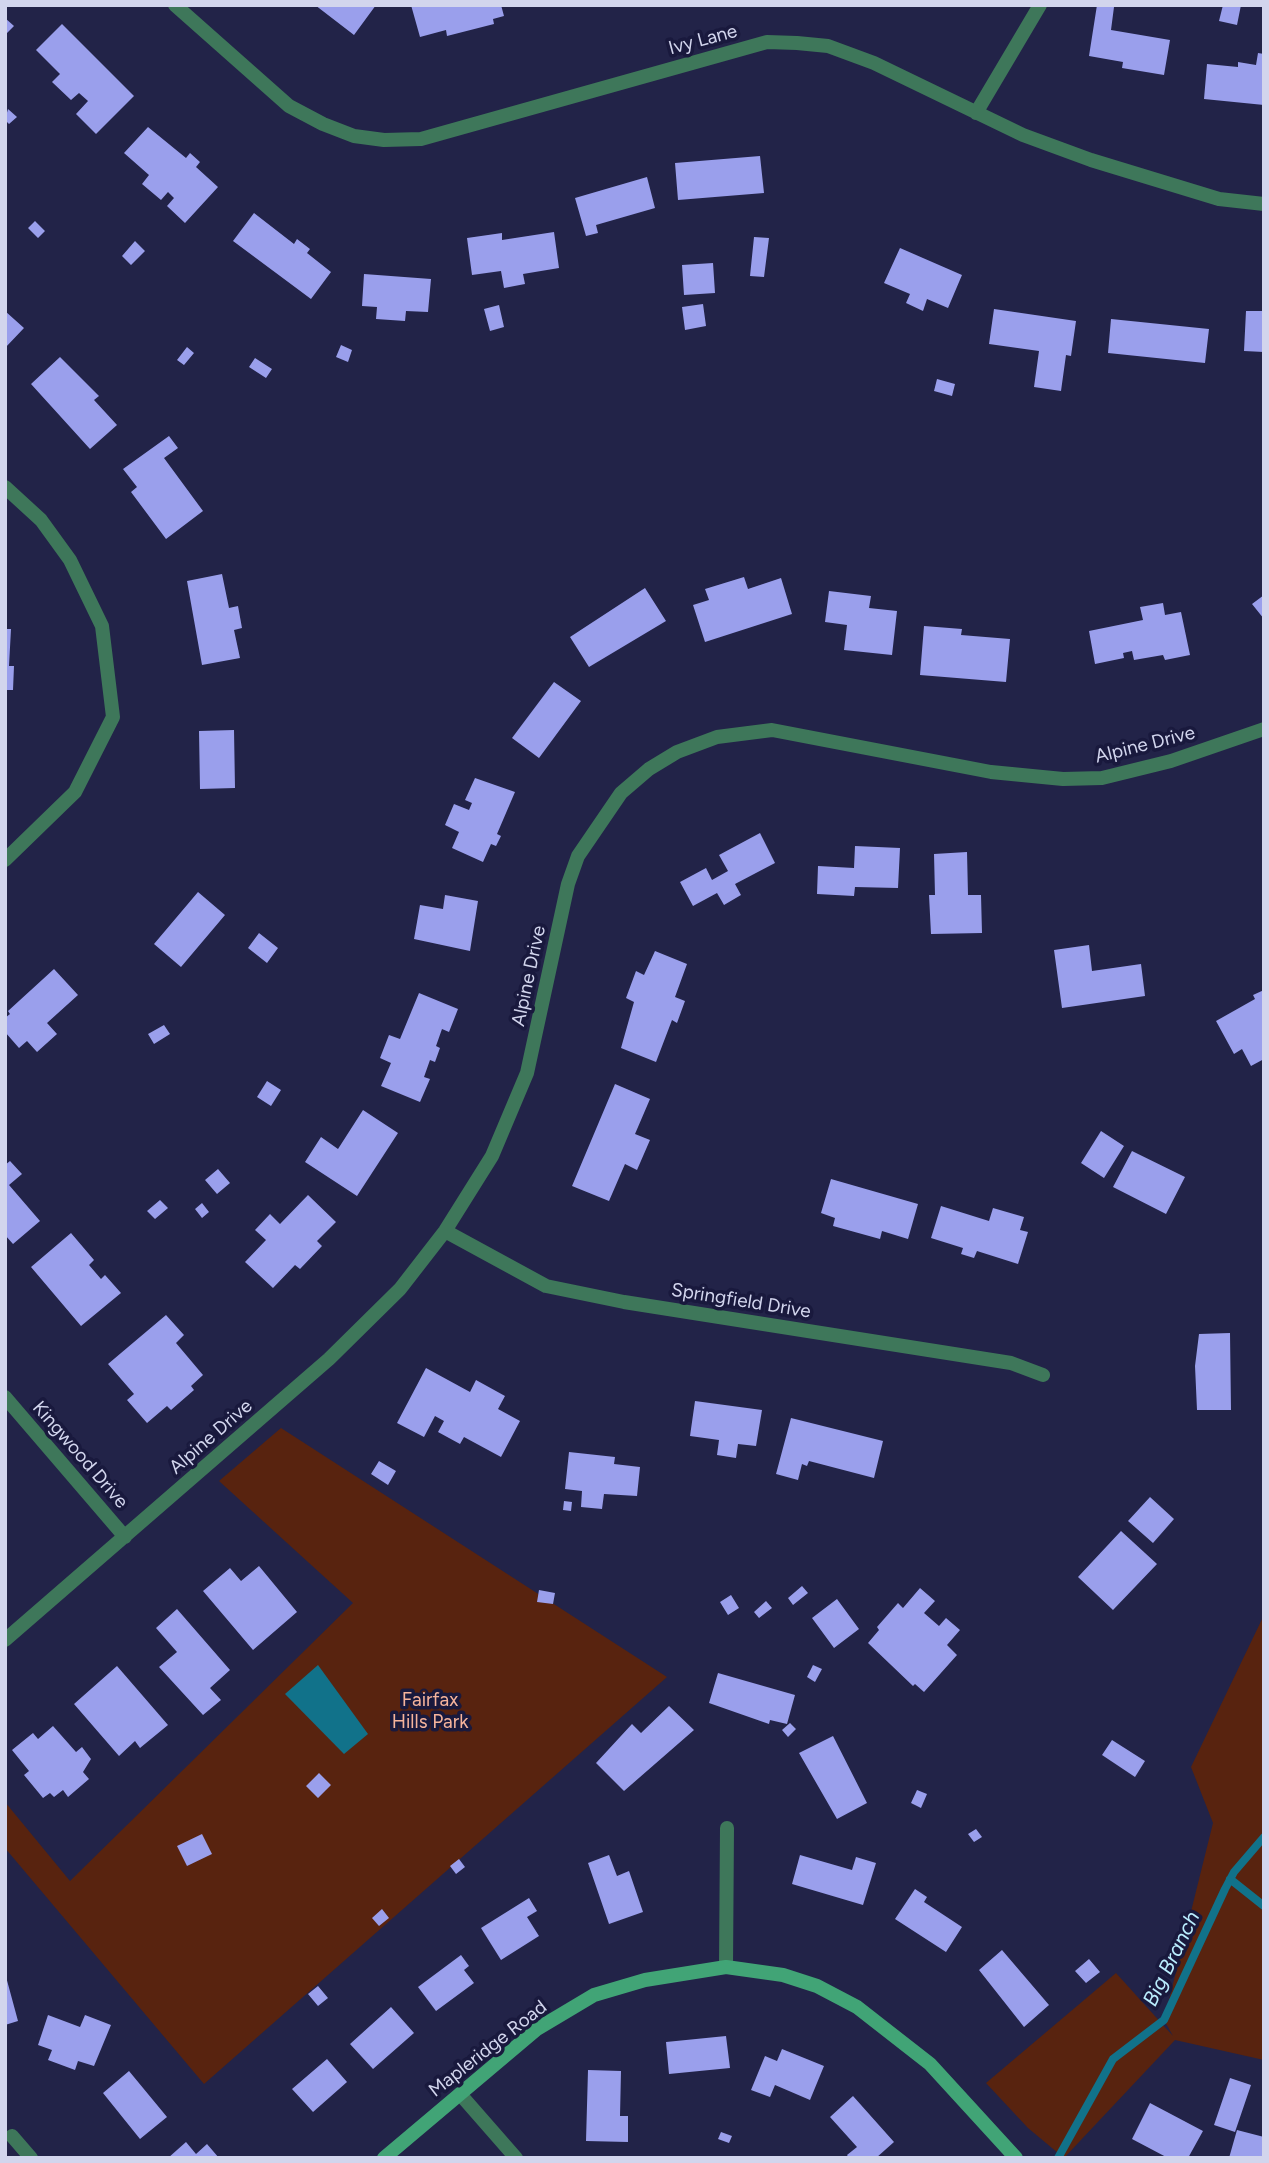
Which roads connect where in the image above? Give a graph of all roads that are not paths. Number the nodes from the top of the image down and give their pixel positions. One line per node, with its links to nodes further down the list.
1 (175, 5): 3 (street, Ivy Lane)
2 (1040, 5): 3 (street)
3 (976, 113): 4 (street, Ivy Lane)
4 (1264, 204)
5 (5, 487): 7 (street)
6 (1264, 729): 8 (street, Alpine Drive)
7 (5, 860)
8 (445, 1231): 9 (street, Springfield Drive); 11 (street, Alpine Drive)
9 (1043, 1375)
10 (5, 1397): 11 (street, Kingwood Drive)
11 (125, 1537): 12 (street, Alpine Drive)
12 (5, 1640)
13 (727, 1828): 14 (street)
14 (726, 1967): 15 (street, Mapleridge Road); 20 (street, Mapleridge Road)
15 (460, 2094): 18 (street, Mapleridge Road); 19 (street)
16 (12, 2136): 17 (street)
17 (31, 2158)
18 (384, 2158)
19 (516, 2158)
20 (1016, 2158)

